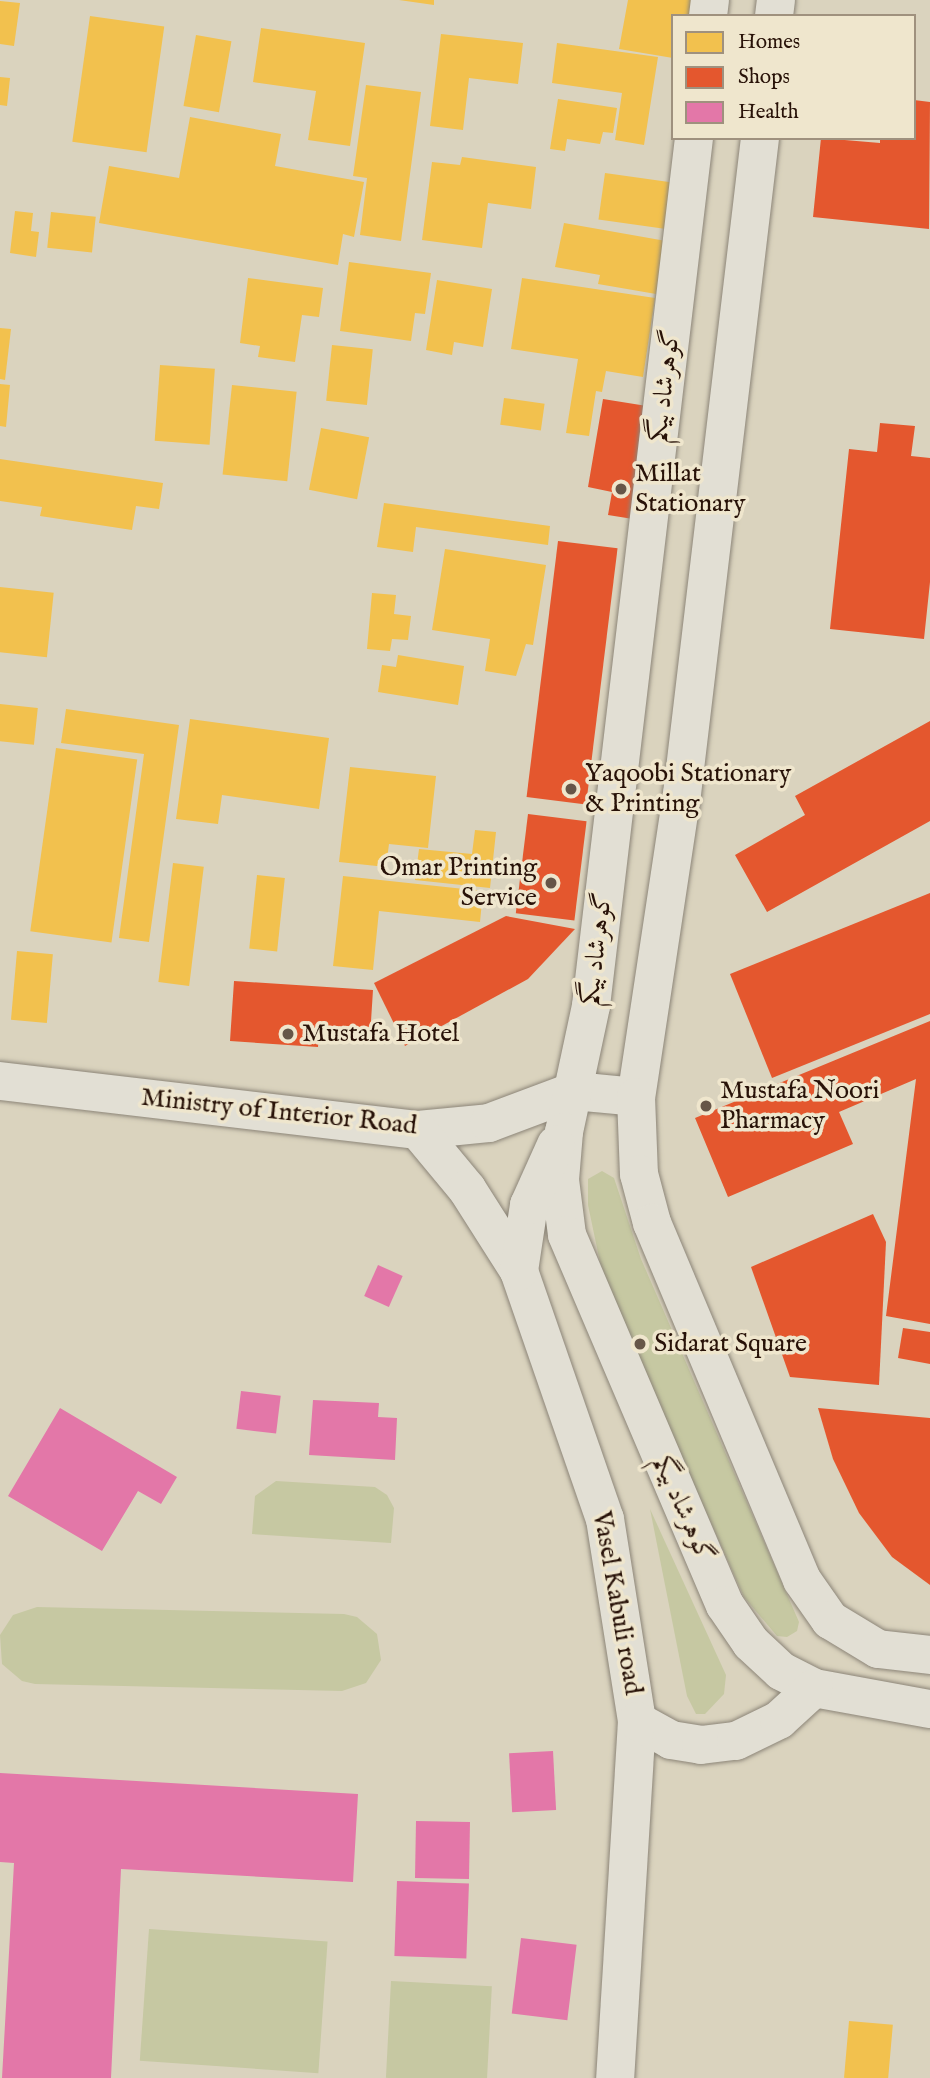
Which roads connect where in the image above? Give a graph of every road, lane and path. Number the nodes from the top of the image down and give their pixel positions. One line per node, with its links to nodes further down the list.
1 (694, 140): 5 (main road, گوهرشاد بیگم)
2 (760, 140): 4 (main road)
3 (0, 1081): 6 (main road, Ministry of Interior Road)
4 (636, 1097): 5 (main road, Ministry of Interior Road); 8 (main road)
5 (569, 1107): 6 (main road, Ministry of Interior Road); 7 (main road); 9 (main road, گوهرشاد بیگم)
6 (418, 1130): 7 (main road, Vasel Kabuli road)
7 (519, 1271): 11 (main road, Vasel Kabuli road)
8 (930, 1655)
9 (814, 1688): 10 (main road, گوهرشاد بیگم); 11 (main road)
10 (930, 1709)
11 (637, 1721): 12 (main road, Vasel Kabuli road)
12 (615, 2078)

